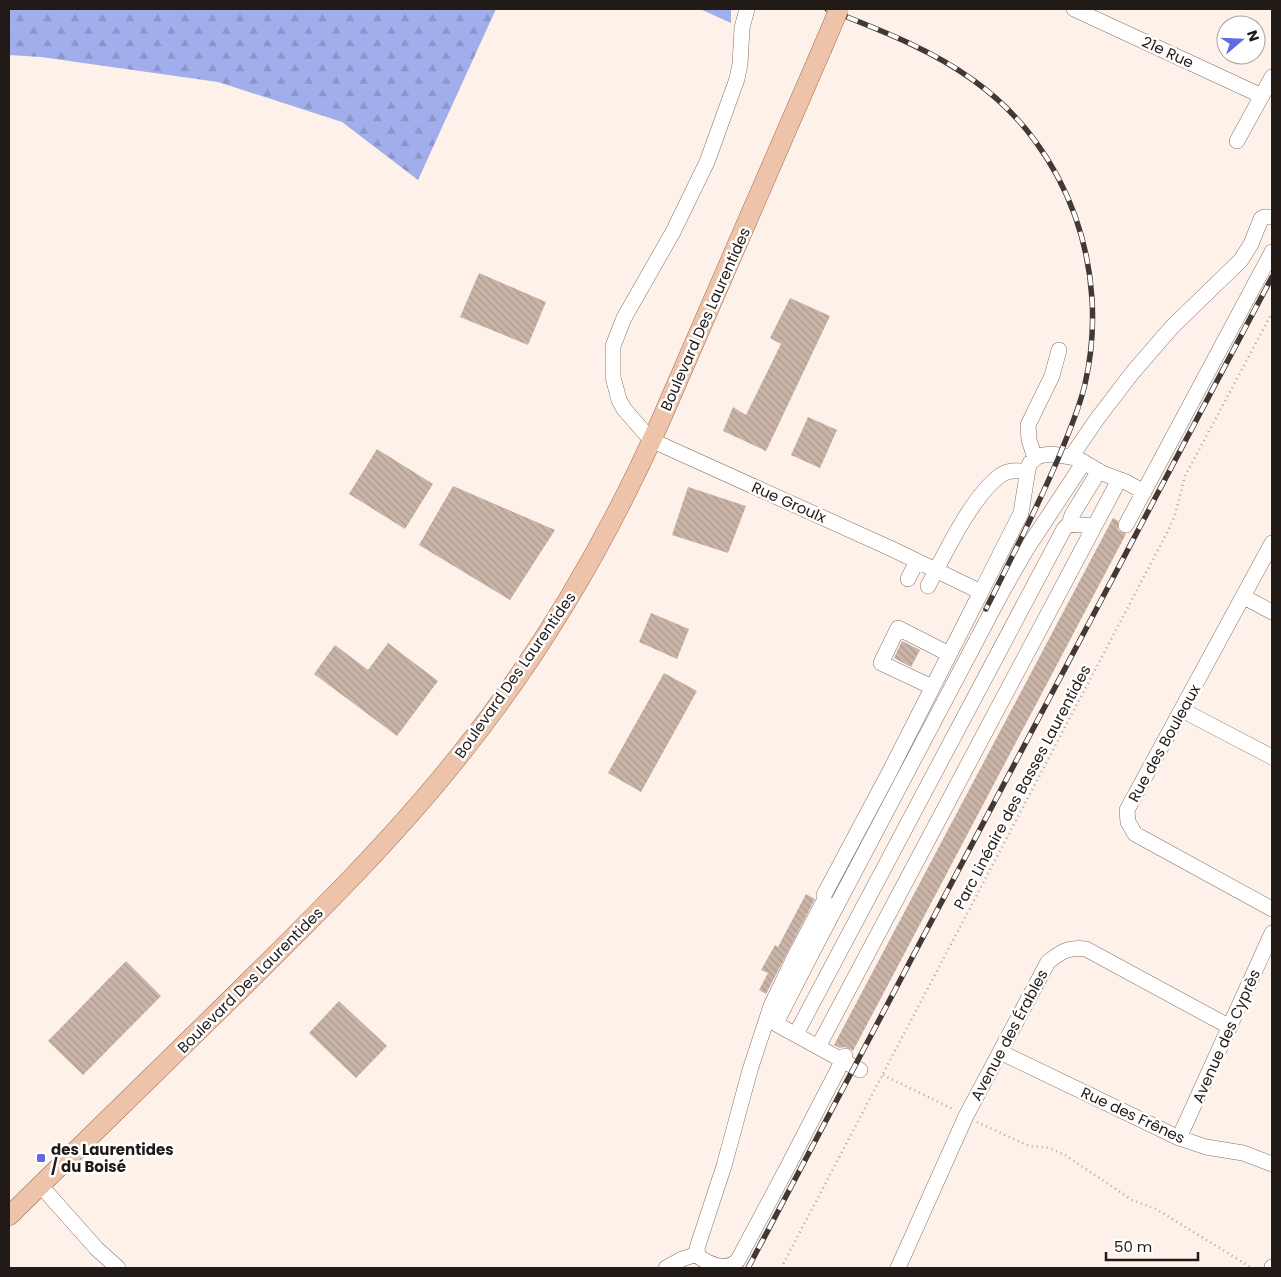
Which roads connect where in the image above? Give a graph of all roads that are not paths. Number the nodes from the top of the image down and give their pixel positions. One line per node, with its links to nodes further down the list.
1 (748, 9): 10 (street)
2 (839, 9): 10 (main road, Boulevard Des Laurentides, bridge)
3 (1074, 9): 5 (street, 21e Rue)
4 (1272, 77): 5 (street)
5 (1262, 96): 6 (street)
6 (1237, 141)
7 (1272, 217): 12 (street)
8 (1272, 252): 16 (street)
9 (1059, 350): 11 (street)
10 (652, 440): 21 (street, Rue Groulx); 42 (main road, Boulevard Des Laurentides)
11 (1035, 458): 12 (street); 14 (street)
12 (1077, 459): 13 (street); 33 (street)
13 (1099, 471): 15 (street); 17 (street)
14 (1027, 472): 21 (street); 24 (street)
15 (1119, 480): 16 (street); 19 (street)
16 (1144, 492): 18 (street)
17 (1069, 524): 19 (street); 35 (street)
18 (1126, 525)
19 (1094, 526): 36 (street)
20 (1272, 543): 25 (street, Rue des Bouleaux)
21 (927, 565): 22 (street); 23 (street); 24 (street, Rue Groulx)
22 (908, 579)
23 (928, 586)
24 (981, 592): 27 (street)
25 (1244, 597): 26 (street); 29 (street, Rue des Bouleaux)
26 (1272, 612)
27 (949, 654): 28 (street); 28 (street)
28 (932, 687): 33 (street)
29 (1182, 710): 30 (street); 31 (street, Rue des Bouleaux)
30 (1272, 757)
31 (1272, 909)
32 (1272, 933): 34 (street, Avenue des Cyprès)
33 (772, 1021): 35 (street); 44 (street)
34 (1230, 1027): 37 (street, Avenue des Érables); 40 (street, Avenue des Cyprès)
35 (796, 1034): 36 (street)
36 (818, 1048): 38 (street)
37 (1000, 1052): 40 (street, Rue des Frênes); 47 (street, Avenue des Érables)
38 (843, 1058): 39 (street); 44 (street)
39 (860, 1070)
40 (1179, 1138): 41 (street, Rue des Frênes)
41 (1272, 1164)
42 (40, 1186): 43 (main road, Boulevard Des Laurentides); 45 (street)
43 (9, 1216)
44 (702, 1261): 46 (street)
45 (118, 1268)
46 (666, 1268)
47 (898, 1268)

